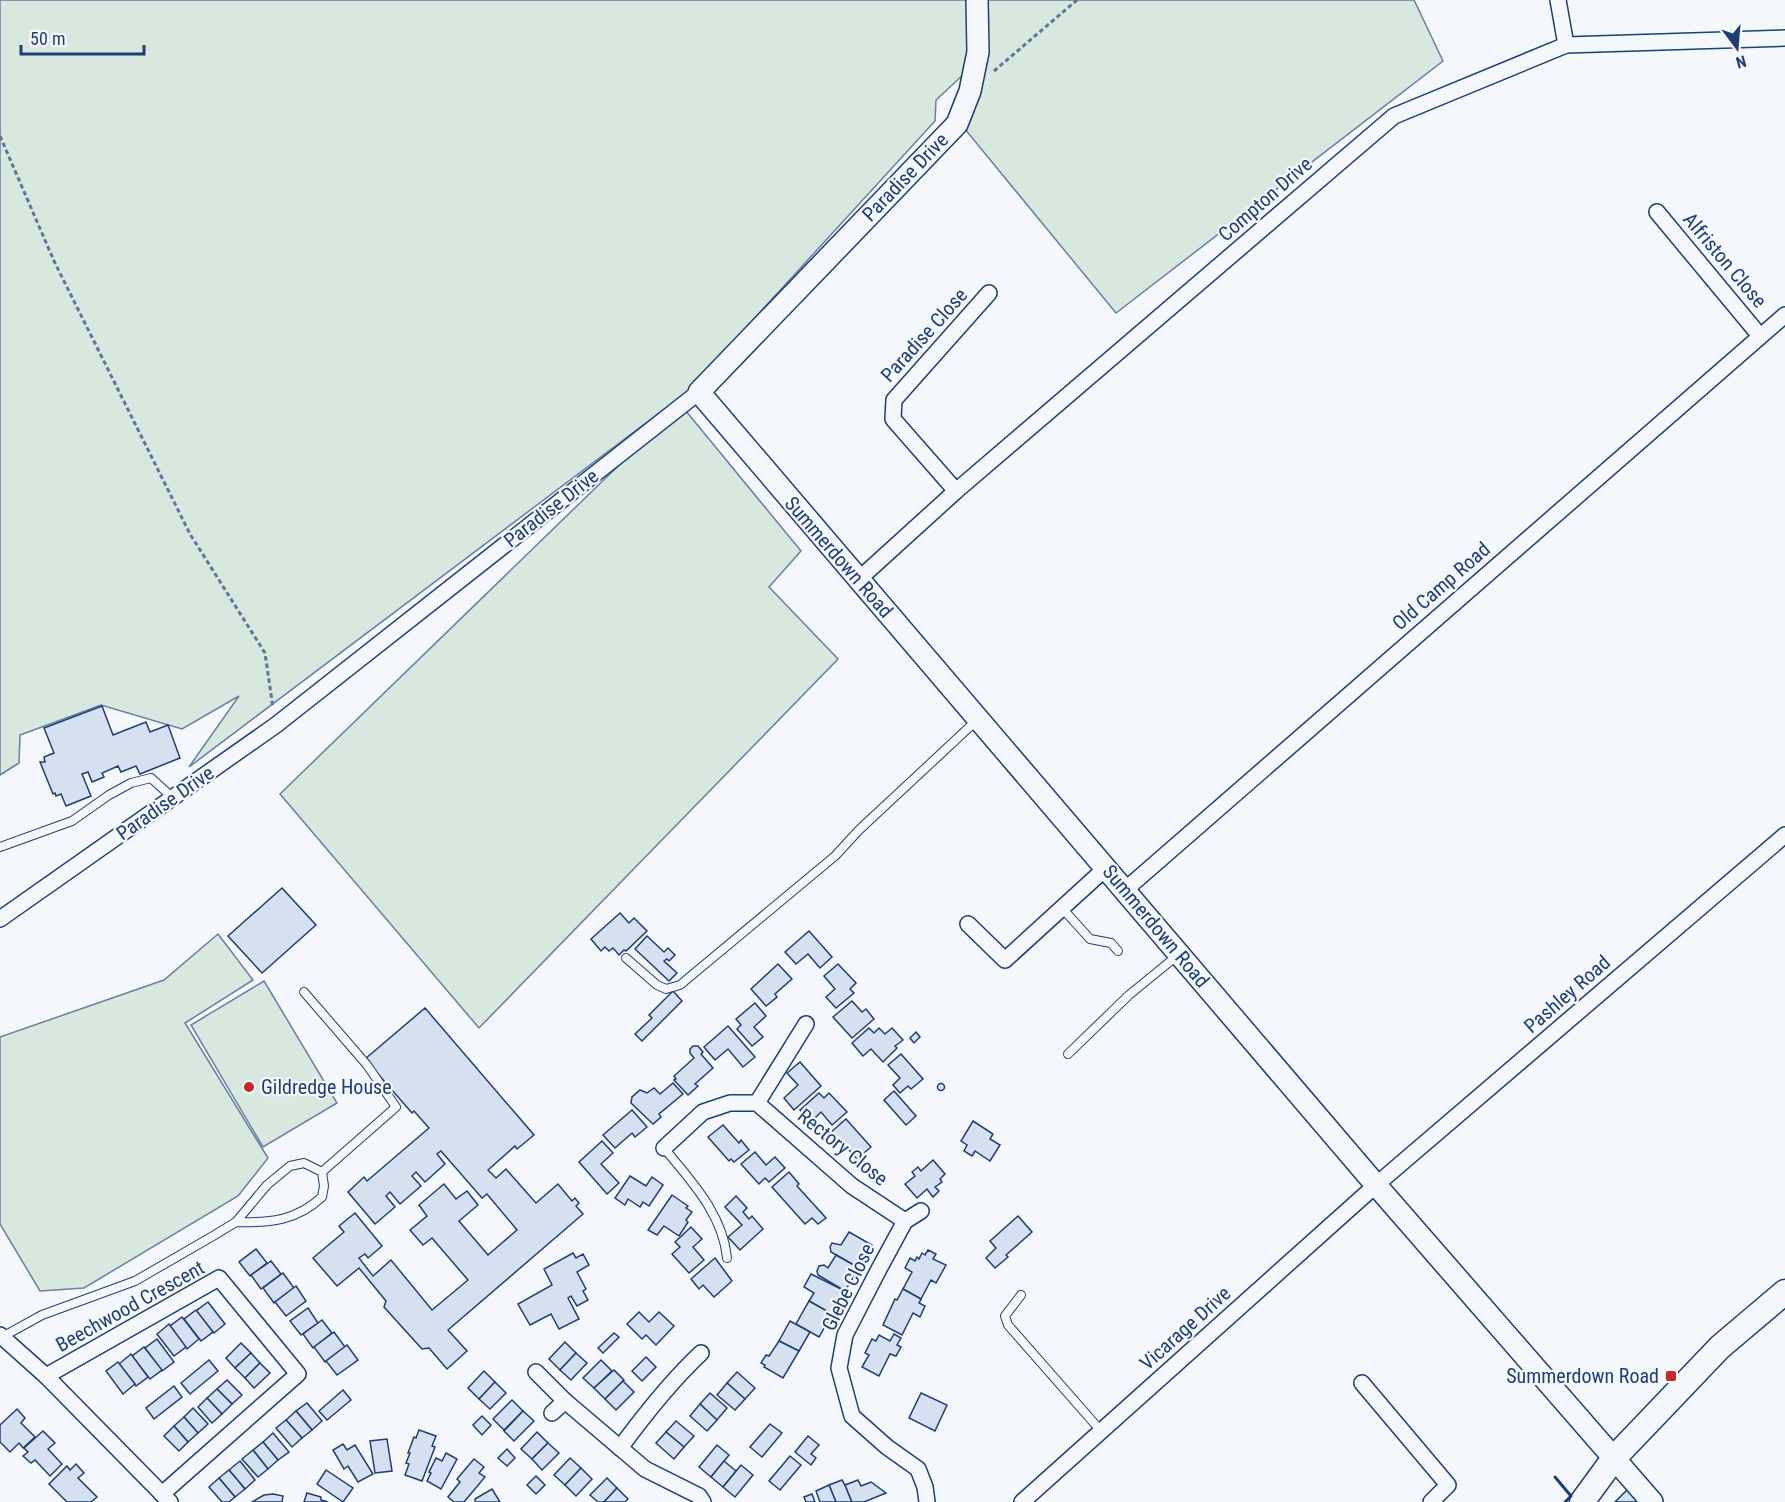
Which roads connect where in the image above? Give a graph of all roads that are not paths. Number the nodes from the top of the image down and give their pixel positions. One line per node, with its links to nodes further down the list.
1 (977, 0): 9 (street, Paradise Drive)
2 (1558, 0): 4 (street)
3 (1785, 38): 4 (street, Compton Drive)
4 (1566, 45): 10 (street, Compton Drive)
5 (1657, 212): 8 (street, Alfriston Close)
6 (989, 294): 10 (street, Paradise Close)
7 (1785, 315): 8 (street, Old Camp Road)
8 (1760, 336): 17 (street, Old Camp Road)
9 (699, 392): 11 (street, Summerdown Road); 13 (street, Paradise Drive)
10 (956, 491): 11 (street, Compton Drive)
11 (858, 580): 12 (street, Summerdown Road)
12 (979, 719): 16 (street, Summerdown Road); 23 (lane)
13 (173, 798): 15 (lane); 19 (street, Paradise Drive)
14 (1785, 835): 30 (street, Pashley Road)
15 (0, 847)
16 (1107, 867): 17 (street, Summerdown Road); 18 (street)
17 (1125, 890): 22 (street, Summerdown Road)
18 (1062, 908): 20 (street); 21 (lane)
19 (0, 919)
20 (969, 924)
21 (1118, 951)
22 (1179, 954): 26 (lane); 30 (street, Summerdown Road)
23 (626, 958)
24 (304, 992): 29 (lane)
25 (806, 1024): 27 (street)
26 (1068, 1054)
27 (757, 1103): 28 (street); 32 (street, Rectory Close)
28 (664, 1148): 34 (lane)
29 (322, 1172): 33 (lane); 33 (lane)
30 (1376, 1185): 44 (street, Vicarage Drive); 46 (street, Summerdown Road)
31 (921, 1211): 32 (street)
32 (905, 1221): 49 (street, Glebe Close)
33 (236, 1222): 37 (lane)
34 (727, 1258)
35 (1785, 1292): 46 (main road)
36 (1020, 1295): 44 (lane)
37 (1, 1336): 40 (street)
38 (701, 1353): 45 (street)
39 (536, 1372): 42 (street)
40 (46, 1376): 47 (street); 47 (street, Beechwood Crescent)
41 (1362, 1383): 51 (street)
42 (565, 1401): 43 (street); 45 (street)
43 (552, 1413)
44 (1101, 1431): 50 (street, Vicarage Drive)
45 (620, 1448): 48 (street)
46 (1615, 1457): 52 (main road); 53 (street, Summerdown Road)
47 (166, 1498)
48 (703, 1502)
49 (927, 1502)
50 (1022, 1502)
51 (1431, 1502)
52 (1582, 1502)
53 (1652, 1502)

